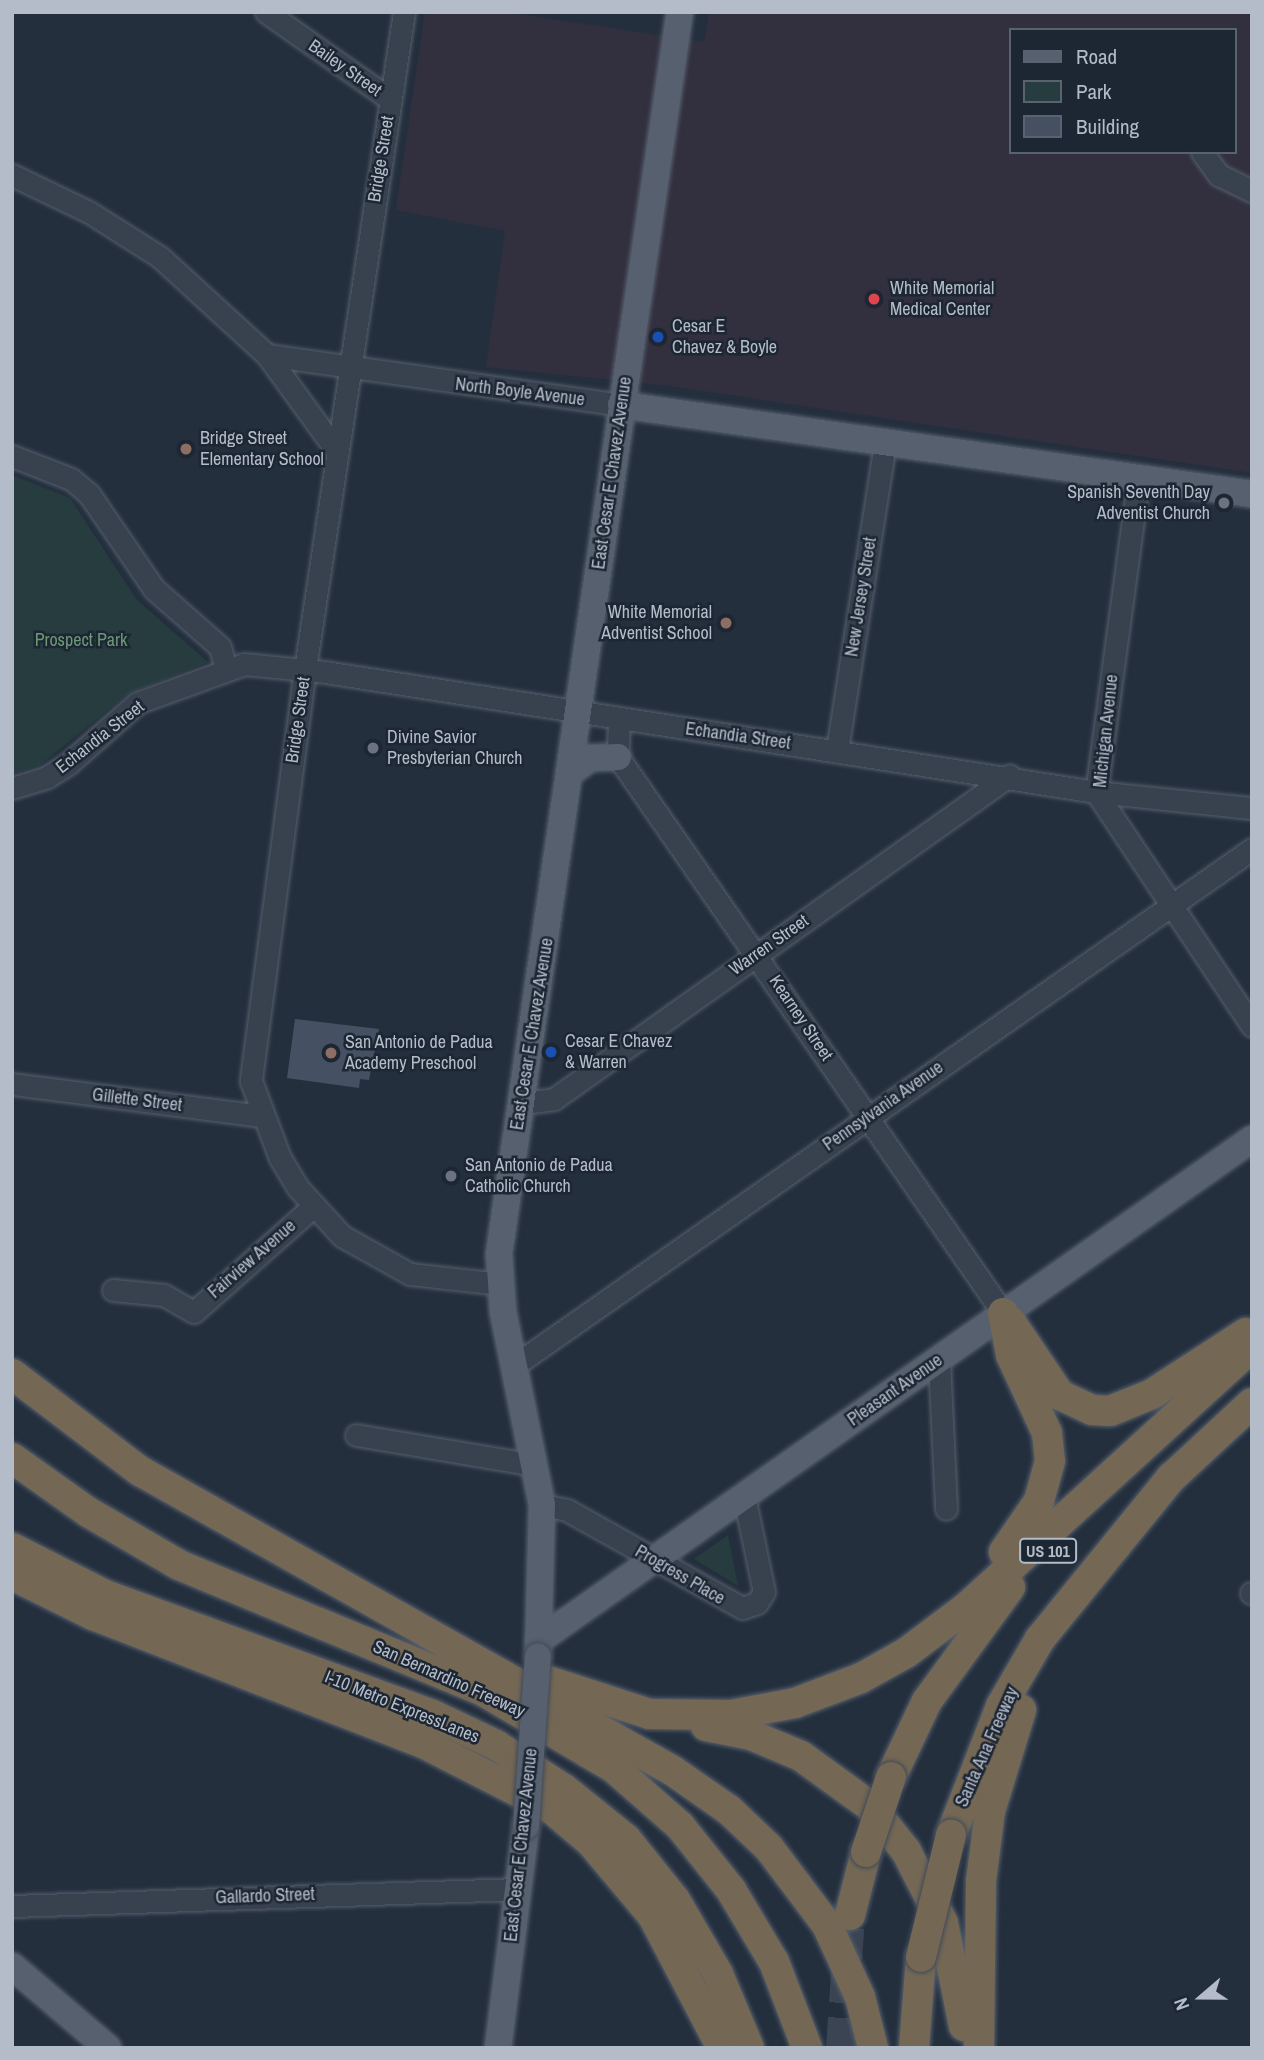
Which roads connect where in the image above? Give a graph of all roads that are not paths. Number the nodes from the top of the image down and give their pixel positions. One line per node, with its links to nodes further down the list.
1 (266, 12): 4 (street, Bailey Street)
2 (404, 12): 4 (street, Bridge Street)
3 (680, 12): 10 (main road, East Cesar E Chavez Avenue)
4 (390, 99): 9 (street, Bridge Street)
5 (1204, 154): 7 (street)
6 (12, 175): 8 (street)
7 (1252, 191)
8 (267, 355): 9 (street, North Boyle Avenue); 12 (street)
9 (348, 369): 10 (street, North Boyle Avenue); 12 (street, Bridge Street)
10 (621, 405): 11 (main road, North Boyle Avenue); 18 (main road, East Cesar E Chavez Avenue)
11 (885, 443): 14 (main road, North Boyle Avenue); 20 (street, New Jersey Street)
12 (336, 450): 17 (street, Bridge Street)
13 (12, 456): 16 (street)
14 (1139, 475): 15 (main road, North Boyle Avenue); 25 (street, Michigan Avenue)
15 (1252, 494)
16 (226, 669): 17 (street, Echandia Street); 24 (street, Echandia Street)
17 (305, 669): 18 (street, Echandia Street); 33 (street, Bridge Street)
18 (579, 713): 19 (street, Echandia Street); 22 (main road, East Cesar E Chavez Avenue)
19 (619, 719): 20 (street, Echandia Street); 21 (street)
20 (837, 750): 23 (street, Echandia Street)
21 (618, 757): 22 (main road); 29 (street, Kearney Street)
22 (571, 772): 32 (main road, East Cesar E Chavez Avenue)
23 (1010, 775): 25 (street, Echandia Street); 29 (street, Warren Street)
24 (12, 788)
25 (1096, 792): 26 (street, Echandia Street); 28 (street, Michigan Avenue)
26 (1252, 808)
27 (1252, 849): 28 (street, Pennsylvania Avenue)
28 (1171, 907): 30 (street, Michigan Avenue); 34 (street, Pennsylvania Avenue)
29 (757, 953): 32 (street, Warren Street); 34 (street, Kearney Street)
30 (1252, 1026)
31 (12, 1084): 33 (street, Gillette Street)
32 (523, 1103): 37 (main road, East Cesar E Chavez Avenue)
33 (261, 1116): 36 (street, Bridge Street)
34 (867, 1116): 39 (street, Kearney Street); 44 (street, Pennsylvania Avenue)
35 (1252, 1139): 39 (main road, Pleasant Avenue)
36 (314, 1206): 37 (street, Bridge Street); 38 (street, Fairview Avenue)
37 (500, 1284): 44 (main road, East Cesar E Chavez Avenue)
38 (113, 1290)
39 (1003, 1313): 40 (highway); 42 (main road, Pleasant Avenue); 61 (highway)
40 (1252, 1328)
41 (1252, 1347): 61 (highway)
42 (939, 1359): 52 (main road, Pleasant Avenue); 54 (street)
43 (1252, 1364): 66 (highway, US 101, bridge)
44 (515, 1365): 49 (main road, East Cesar E Chavez Avenue)
45 (12, 1374): 59 (highway, San Bernardino Freeway)
46 (1252, 1403): 56 (highway, Santa Ana Freeway / US 101)
47 (356, 1436): 49 (street)
48 (12, 1458): 51 (highway, San Bernardino Freeway)
49 (536, 1465): 53 (main road, East Cesar E Chavez Avenue)
50 (12, 1468): 51 (highway)
51 (44, 1483): 64 (highway, San Bernardino Freeway)
52 (744, 1496): 57 (main road, Pleasant Avenue); 57 (street, Progress Place)
53 (542, 1505): 57 (street, Progress Place); 60 (main road, East Cesar E Chavez Avenue)
54 (946, 1509)
55 (12, 1548): 71 (highway, I-10 Metro ExpressLanes)
56 (1107, 1549): 75 (highway, Santa Ana Freeway / US 101, bridge); 77 (highway)
57 (653, 1559): 60 (main road, Pleasant Avenue)
58 (12, 1575): 70 (highway, I-10 Metro ExpressLanes)
59 (400, 1618): 62 (highway); 74 (highway)
60 (538, 1648): 63 (main road, East Cesar E Chavez Avenue, bridge)
61 (906, 1653): 62 (highway)
62 (649, 1714): 76 (highway)
63 (518, 1889): 65 (street, Gallardo Street); 69 (main road, East Cesar E Chavez Avenue)
64 (731, 1890): 72 (highway); 73 (highway, San Bernardino Freeway)
65 (12, 1906)
66 (850, 1915)
67 (12, 1966): 68 (main road)
68 (108, 2048)
69 (498, 2048)
70 (722, 2048)
71 (748, 2048)
72 (785, 2048)
73 (807, 2048)
74 (873, 2048)
75 (914, 2048)
76 (966, 2048)
77 (979, 2048)

